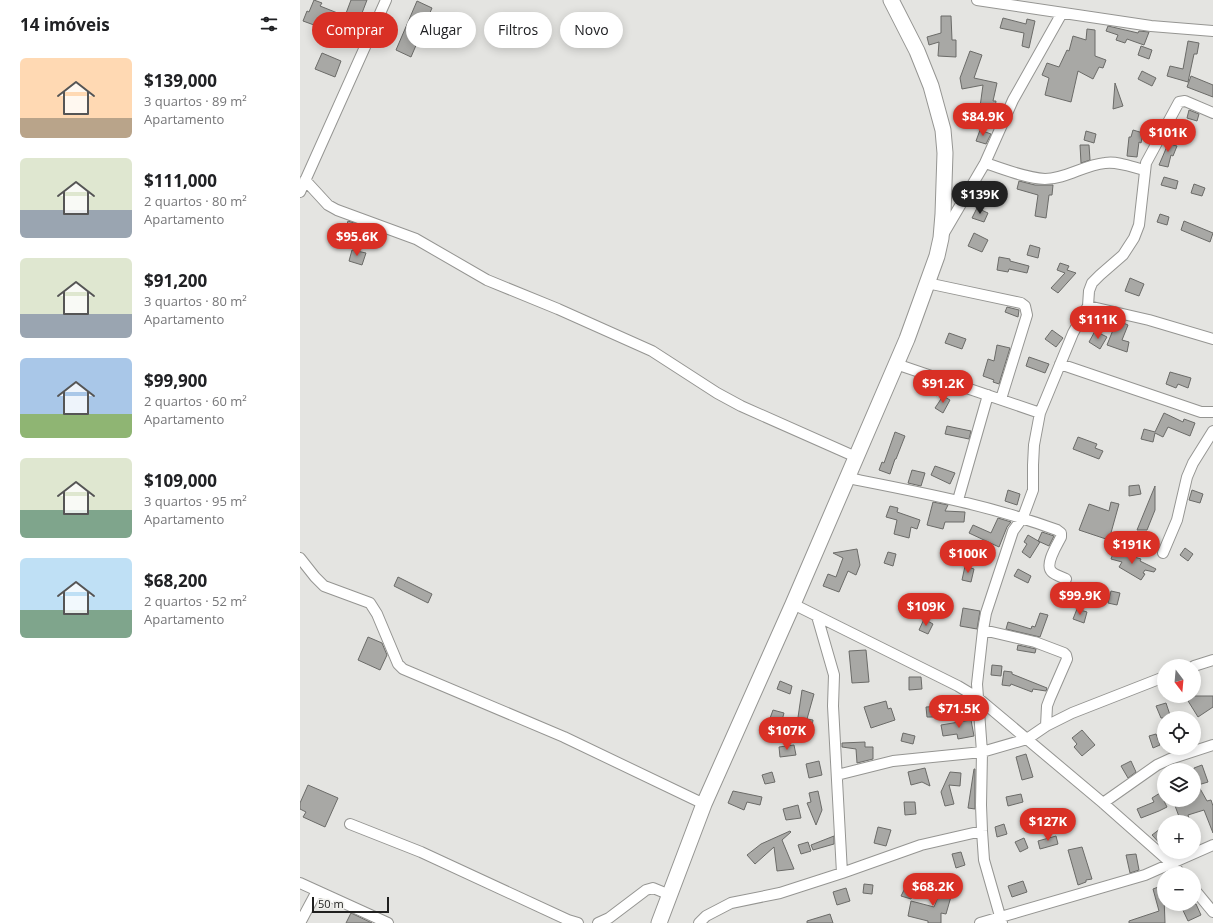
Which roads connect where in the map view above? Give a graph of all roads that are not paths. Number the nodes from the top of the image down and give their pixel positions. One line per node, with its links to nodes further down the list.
1 (386, 0): 9 (street)
2 (891, 0): 11 (street)
3 (977, 0): 4 (street)
4 (1062, 13): 5 (street); 7 (street)
5 (1213, 31)
6 (1213, 113): 8 (street)
7 (985, 163): 8 (street); 11 (street)
8 (1144, 170): 13 (street)
9 (305, 180): 10 (street); 22 (street)
10 (300, 192)
11 (941, 238): 12 (street)
12 (927, 282): 15 (street); 18 (street)
13 (1088, 306): 14 (street); 16 (street)
14 (1213, 339)
15 (896, 364): 17 (street); 22 (street)
16 (1060, 364): 19 (street); 20 (street)
17 (988, 394): 18 (street); 24 (street)
18 (1000, 399): 20 (street)
19 (1213, 412)
20 (1040, 414): 25 (street)
21 (1213, 431): 26 (street)
22 (856, 457): 23 (street)
23 (848, 478): 24 (street); 29 (street)
24 (958, 500): 25 (street)
25 (1023, 518): 28 (street); 31 (street)
26 (1162, 553)
27 (300, 558): 42 (street)
28 (1066, 579)
29 (793, 604): 30 (street); 42 (street)
30 (817, 616): 35 (street); 40 (street)
31 (983, 630): 35 (street); 36 (street)
32 (1213, 660): 33 (street)
33 (1201, 664)
34 (1157, 680): 36 (street)
35 (978, 698): 37 (street); 39 (street)
36 (1046, 726): 37 (street)
37 (1027, 740): 39 (street); 41 (street)
38 (1213, 745): 41 (street)
39 (982, 752): 40 (street); 44 (street)
40 (837, 775): 48 (street)
41 (1103, 803): 46 (street)
42 (704, 804): 51 (street)
43 (350, 824): 58 (street)
44 (982, 831): 48 (street); 54 (street)
45 (1213, 845): 46 (street)
46 (1172, 864): 47 (street); 54 (street)
47 (1175, 867)
48 (842, 873): 60 (street)
49 (300, 884): 50 (street)
50 (317, 891): 56 (street); 57 (street)
51 (670, 895): 55 (street); 59 (street)
52 (1201, 897): 53 (street)
53 (1213, 912)
54 (1001, 920): 61 (street)
55 (663, 921)
56 (300, 923)
57 (388, 923)
58 (578, 923)
59 (598, 923)
60 (699, 923)
61 (980, 923)

